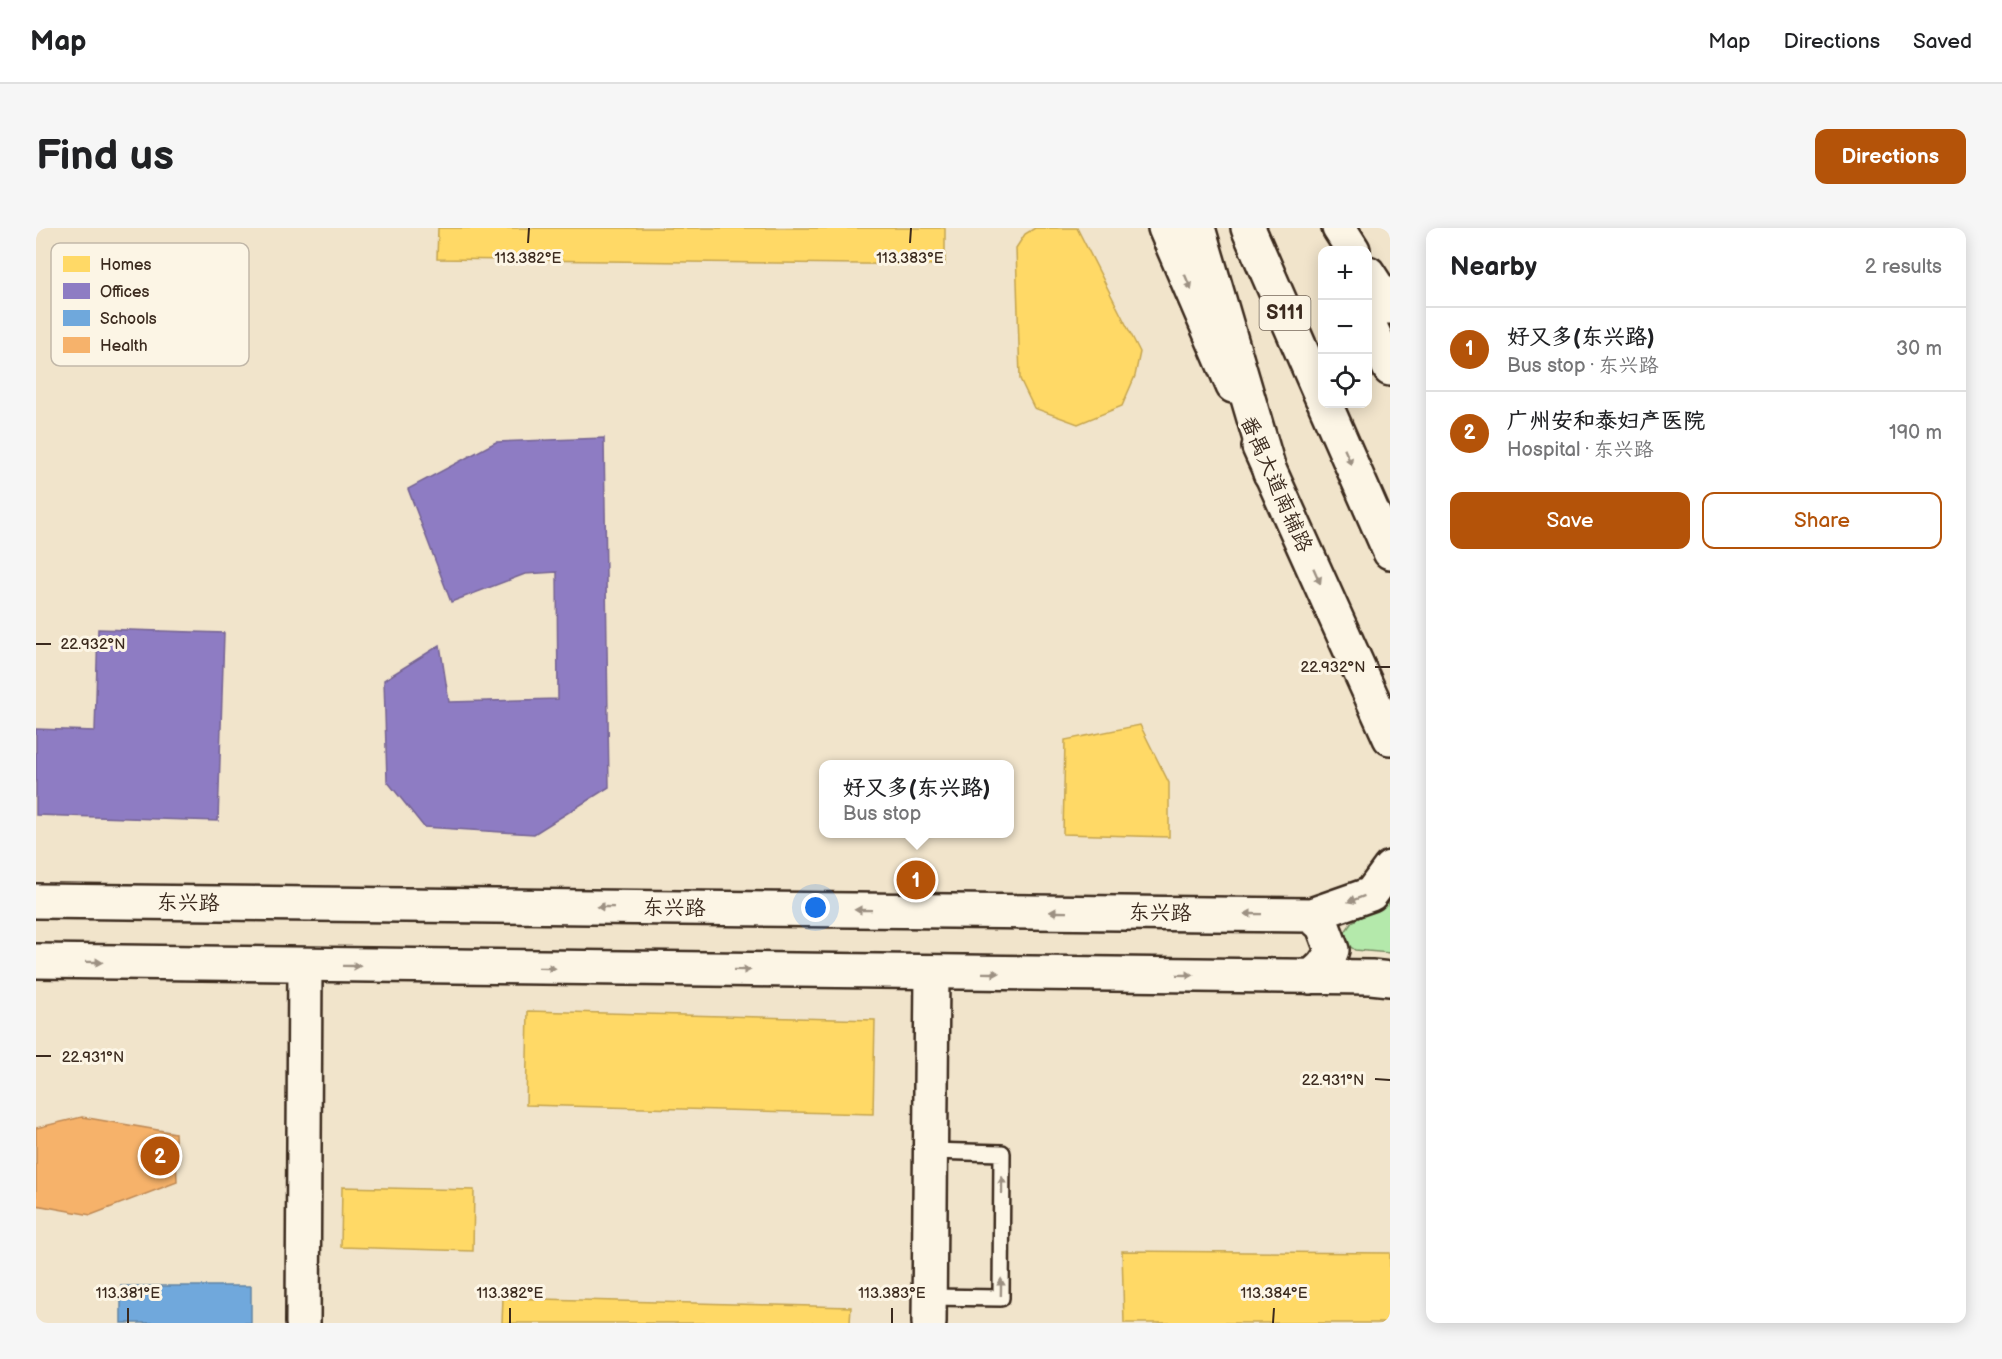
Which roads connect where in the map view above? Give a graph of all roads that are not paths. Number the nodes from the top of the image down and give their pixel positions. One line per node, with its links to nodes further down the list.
1 (1165, 228): 14 (main road, 番禺大道南辅路, one-way to 14)
2 (1198, 228): 14 (main road)
3 (1248, 228): 12 (main road, S111)
4 (1323, 228): 6 (main road)
5 (1339, 228): 7 (main road)
6 (1332, 246)
7 (1350, 246)
8 (1372, 279): 9 (main road)
9 (1390, 307)
10 (1372, 331): 11 (main road)
11 (1390, 369)
12 (1318, 387)
13 (1327, 408): 15 (main road, one-way to 15)
14 (1270, 473): 16 (main road, 番禺大道南辅路, one-way to 16)
15 (1390, 552)
16 (1390, 738)
17 (1390, 868): 19 (main road, 东兴路, one-way to 19)
18 (36, 901): 19 (main road, 东兴路, one-way to 18)
19 (1311, 915): 23 (main road)
20 (36, 961): 21 (main road, one-way to 21)
21 (305, 965): 22 (main road, one-way to 22); 27 (main road)
22 (932, 972): 23 (main road, one-way to 23); 25 (main road)
23 (1310, 976): 24 (main road)
24 (1390, 979)
25 (930, 1151): 26 (main road); 26 (lane, one-way to 25)
26 (929, 1310)
27 (303, 1323)

